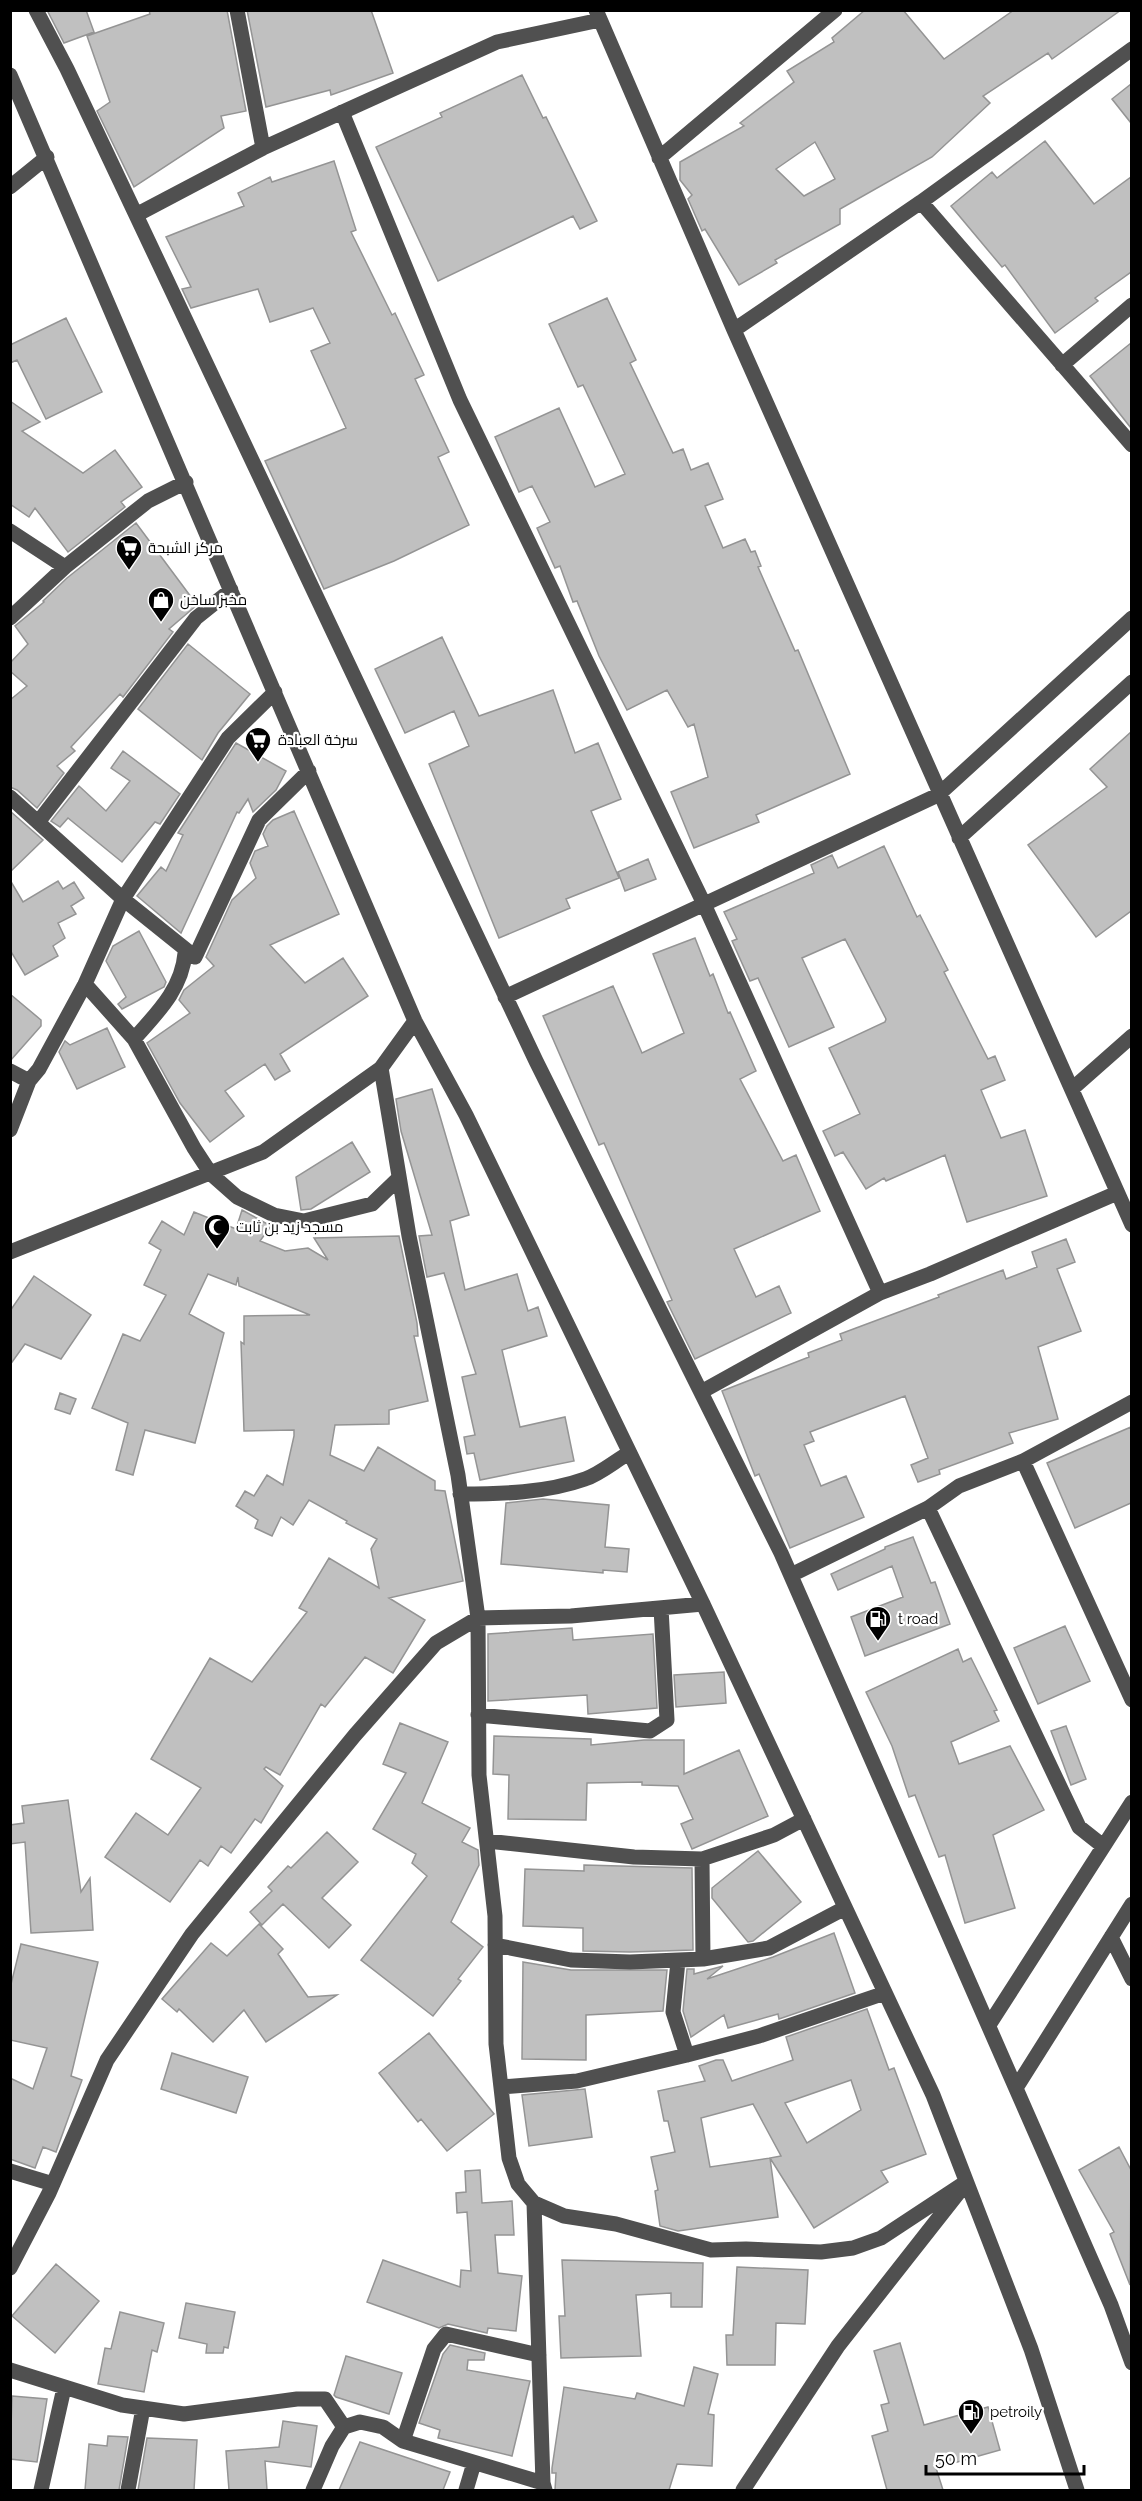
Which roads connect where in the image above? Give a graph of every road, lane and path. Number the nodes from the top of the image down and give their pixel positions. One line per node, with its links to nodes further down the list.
1 (36, 10): 13 (street)
2 (237, 10): 8 (street)
3 (826, 13): 10 (street)
4 (598, 15): 7 (street); 10 (street)
5 (1131, 49): 12 (street)
6 (10, 75): 9 (street)
7 (342, 112): 8 (street); 32 (street)
8 (263, 148): 13 (street)
9 (47, 157): 11 (street); 18 (street)
10 (659, 158): 15 (street)
11 (10, 186)
12 (921, 202): 15 (street); 16 (street)
13 (136, 215): 35 (street)
14 (1131, 305): 16 (street)
15 (734, 330): 27 (street)
16 (1062, 364): 17 (street)
17 (1131, 445)
18 (186, 482): 20 (street); 21 (street)
19 (10, 531): 20 (street)
20 (65, 567): 22 (street)
21 (231, 590): 25 (street); 29 (street)
22 (10, 618)
23 (1131, 618): 27 (street)
24 (1131, 682): 30 (street)
25 (275, 692): 26 (street); 31 (street)
26 (309, 771): 33 (street); 36 (street)
27 (938, 795): 30 (street); 32 (street)
28 (10, 797): 29 (street)
29 (39, 821): 31 (street)
30 (959, 838): 42 (street)
31 (123, 899): 33 (street); 34 (street)
32 (704, 904): 35 (street); 49 (street)
33 (195, 957): 38 (street)
34 (85, 984): 38 (street); 41 (street)
35 (505, 997): 50 (street)
36 (415, 1021): 39 (street); 52 (street)
37 (1131, 1036): 42 (street)
38 (134, 1039): 44 (street)
39 (381, 1068): 44 (street); 45 (street)
40 (10, 1071): 41 (street)
41 (29, 1081): 43 (street)
42 (1072, 1089): 46 (street)
43 (10, 1130)
44 (211, 1174): 45 (street); 48 (street)
45 (399, 1178): 54 (street)
46 (1118, 1193): 47 (street); 49 (street)
47 (1131, 1225)
48 (10, 1252)
49 (880, 1293): 50 (street)
50 (701, 1392): 56 (street)
51 (1131, 1402): 53 (street)
52 (629, 1453): 54 (street); 57 (street)
53 (1023, 1461): 55 (street); 60 (street)
54 (460, 1494): 59 (street)
55 (928, 1508): 56 (street); 65 (street)
56 (791, 1575): 75 (street)
57 (703, 1604): 58 (street); 63 (street)
58 (661, 1608): 59 (street); 61 (street)
59 (478, 1618): 61 (street); 81 (street)
60 (1131, 1700)
61 (478, 1715): 64 (street)
62 (1131, 1802): 65 (street)
63 (804, 1820): 66 (street); 68 (street)
64 (487, 1841): 66 (street); 70 (street)
65 (1103, 1846): 75 (street)
66 (702, 1859): 71 (street)
67 (1131, 1904): 69 (street)
68 (845, 1908): 71 (street); 74 (street)
69 (1111, 1937): 73 (street); 78 (street)
70 (495, 1945): 72 (street); 77 (street)
71 (703, 1959): 72 (street)
72 (678, 1961): 76 (street)
73 (1131, 1979)
74 (885, 1993): 76 (street); 80 (street)
75 (989, 2025): 78 (street)
76 (687, 2055): 77 (street)
77 (501, 2087): 82 (street)
78 (1016, 2088): 85 (street)
79 (10, 2171): 81 (street)
80 (966, 2182): 82 (street); 97 (street); 98 (street)
81 (53, 2184): 83 (street)
82 (534, 2203): 84 (street)
83 (10, 2268)
84 (539, 2355): 90 (street); 92 (street)
85 (1131, 2363)
86 (10, 2370): 87 (street)
87 (64, 2388): 88 (street); 93 (street)
88 (143, 2408): 89 (street); 94 (street)
89 (344, 2427): 90 (street); 95 (street)
90 (404, 2441): 91 (street)
91 (474, 2463): 92 (street); 96 (street)
92 (544, 2487)
93 (41, 2490)
94 (128, 2490)
95 (314, 2490)
96 (466, 2490)
97 (743, 2490)
98 (1077, 2490)

